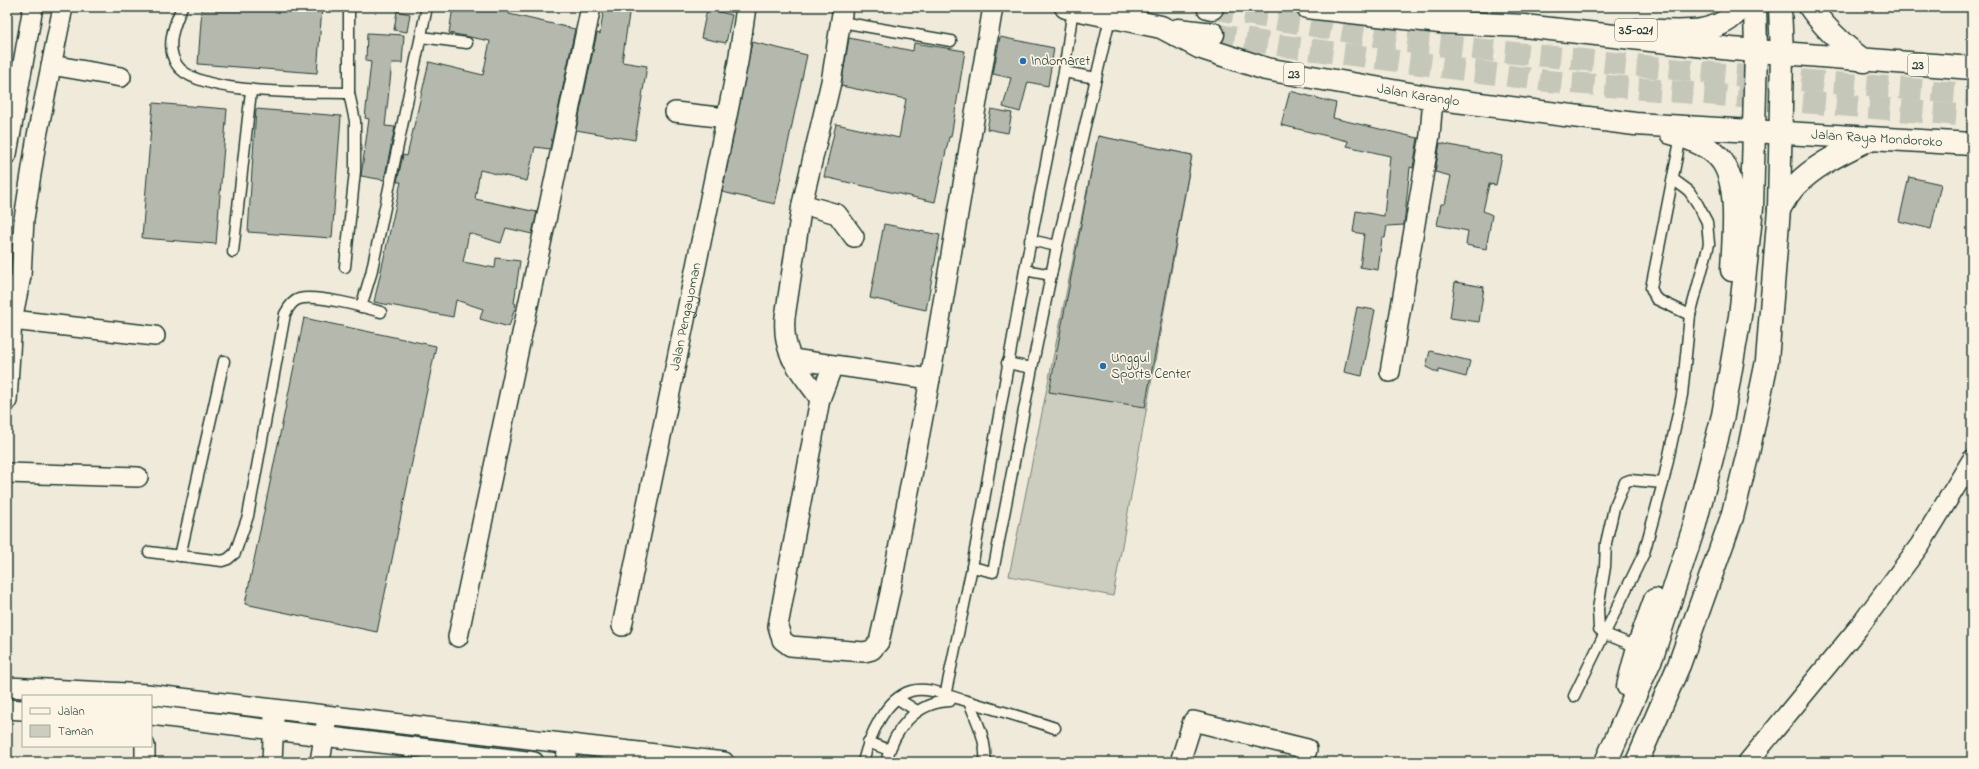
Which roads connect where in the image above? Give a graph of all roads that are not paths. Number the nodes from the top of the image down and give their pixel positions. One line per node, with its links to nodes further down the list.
1 (33, 7): 42 (street)
2 (63, 7): 26 (street)
3 (182, 7): 31 (lane)
4 (349, 7): 32 (lane)
5 (427, 7): 20 (lane)
6 (591, 7): 76 (street)
7 (746, 7): 35 (street, Jalan Pengayoman)
8 (993, 7): 64 (street)
9 (1314, 7): 17 (main road)
10 (1741, 7): 17 (main road, 35-021)
11 (1756, 7): 23 (main road)
12 (1780, 7): 24 (main road)
13 (1810, 7): 25 (main road)
14 (1069, 8): 16 (main road, Jalan Karanglo / 23); 28 (lane)
15 (842, 15): 21 (lane); 44 (street)
16 (1110, 18): 18 (main road, Jalan Karanglo / 23); 30 (lane)
17 (1524, 26): 23 (main road)
18 (1161, 27): 19 (main road, 23); 33 (main road, Jalan Karanglo / 23)
19 (1213, 34)
20 (421, 37): 22 (lane); 53 (lane)
21 (951, 41)
22 (467, 43)
23 (1756, 51): 24 (main road, 23); 37 (main road)
24 (1782, 53): 25 (main road, 23); 38 (main road)
25 (1864, 61): 27 (main road, 23)
26 (51, 65): 29 (street); 56 (street)
27 (1972, 68)
28 (1064, 72): 30 (lane); 47 (lane)
29 (121, 77)
30 (1096, 78): 48 (lane)
31 (251, 91): 32 (lane); 49 (lane)
32 (349, 93): 50 (lane)
33 (1433, 98): 36 (main road, Jalan Karanglo); 63 (street)
34 (675, 112): 35 (street)
35 (726, 118): 74 (street, Jalan Pengayoman)
36 (1635, 124): 37 (main road, Jalan Karanglo); 39 (main road)
37 (1753, 132): 38 (main road, Jalan Karanglo); 77 (main road)
38 (1781, 134): 40 (main road, Jalan Raya Mondoroko); 45 (main road)
39 (1681, 136): 43 (lane); 77 (main road)
40 (1870, 139): 41 (main road, Jalan Raya Mondoroko); 45 (main road)
41 (1972, 144)
42 (7, 154)
43 (1674, 180): 55 (lane); 55 (lane)
44 (802, 204): 46 (street); 58 (street)
45 (1779, 209): 113 (main road)
46 (854, 237)
47 (1030, 240): 48 (lane); 51 (lane)
48 (1057, 246): 52 (lane)
49 (233, 252)
50 (345, 267)
51 (1025, 270): 52 (lane); 60 (lane)
52 (1051, 275): 62 (lane)
53 (361, 307): 54 (lane); 72 (lane)
54 (381, 312)
55 (1690, 315): 70 (lane)
56 (12, 320): 57 (street); 66 (street)
57 (154, 336)
58 (792, 359): 61 (street); 65 (street)
59 (224, 361): 72 (lane)
60 (1007, 363): 62 (lane); 73 (lane)
61 (833, 365): 64 (street); 65 (street)
62 (1032, 368): 73 (lane)
63 (1390, 372)
64 (930, 378): 65 (street)
65 (820, 399)
66 (7, 401)
67 (1972, 460): 114 (street)
68 (7, 472): 69 (street)
69 (138, 477)
70 (1664, 483): 75 (lane); 75 (lane)
71 (149, 552): 72 (lane)
72 (180, 556)
73 (972, 568): 82 (lane)
74 (622, 626)
75 (1605, 634): 77 (lane); 81 (lane)
76 (458, 637)
77 (1645, 651): 112 (main road)
78 (7, 687): 79 (street)
79 (147, 695)
80 (152, 696): 87 (street)
81 (1574, 696)
82 (944, 697): 83 (lane); 84 (lane); 88 (lane)
83 (898, 699): 88 (lane); 95 (lane)
84 (967, 701): 91 (lane); 109 (lane)
85 (7, 709): 86 (street)
86 (22, 710)
87 (274, 710): 90 (street); 92 (street)
88 (917, 711): 98 (lane)
89 (152, 715): 92 (street)
90 (326, 716): 93 (street); 94 (street)
91 (1054, 728)
92 (272, 730): 94 (street); 102 (street)
93 (454, 731): 96 (street); 99 (street)
94 (325, 736): 99 (street); 103 (street)
95 (868, 742): 98 (lane); 107 (lane)
96 (570, 744): 100 (street); 105 (street)
97 (145, 747): 101 (street)
98 (889, 750): 108 (lane)
99 (448, 757): 104 (street)
100 (681, 759): 106 (street)
101 (145, 762)
102 (272, 762)
103 (320, 762)
104 (534, 762)
105 (565, 762)
106 (724, 762)
107 (863, 762)
108 (886, 762)
109 (986, 762)
110 (1180, 762): 111 (street)
111 (1304, 762)
112 (1606, 762)
113 (1637, 762)
114 (1748, 762)

